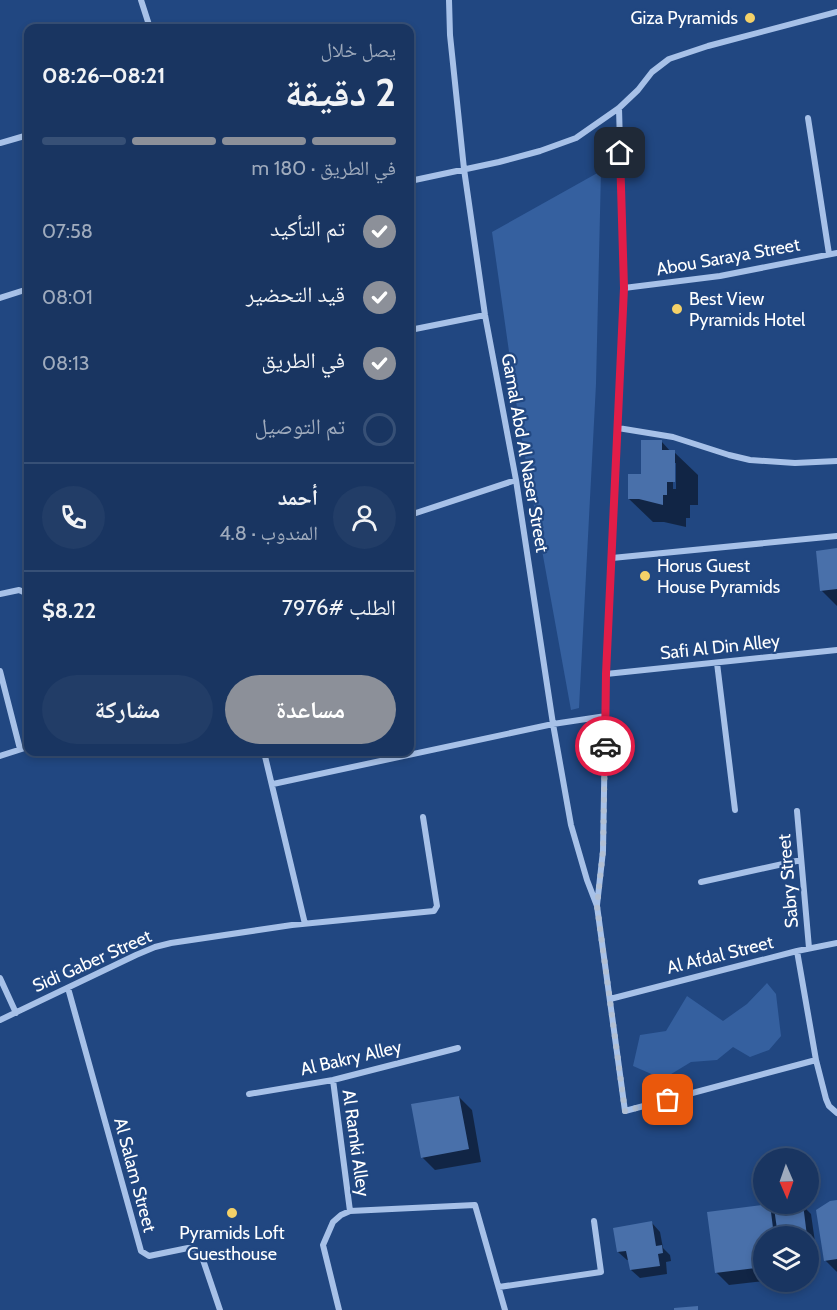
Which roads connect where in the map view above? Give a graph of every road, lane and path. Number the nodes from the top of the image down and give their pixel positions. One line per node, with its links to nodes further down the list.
1 (141, 0): 4 (street)
2 (449, 0): 9 (street, Gamal Abd Al Naser Street)
3 (837, 12): 5 (street)
4 (149, 24)
5 (619, 108): 9 (street); 13 (street, Gamal Abd Al Naser Street)
6 (808, 118): 12 (street)
7 (24, 136): 8 (street)
8 (0, 143)
9 (464, 169): 10 (street); 16 (street, Gamal Abd Al Naser Street)
10 (414, 180)
11 (837, 253): 12 (street, Abou Saraya Street)
12 (829, 254): 13 (street, Abou Saraya Street)
13 (624, 288): 18 (street, Gamal Abd Al Naser Street)
14 (24, 290): 15 (street)
15 (0, 298)
16 (485, 315): 17 (street); 20 (street, Gamal Abd Al Naser Street)
17 (414, 329)
18 (618, 428): 19 (street); 23 (street, Gamal Abd Al Naser Street)
19 (837, 461)
20 (516, 480): 21 (street); 33 (street, Gamal Abd Al Naser Street)
21 (414, 514)
22 (837, 536): 23 (street)
23 (612, 558): 29 (street, Gamal Abd Al Naser Street)
24 (24, 592): 25 (street)
25 (0, 594)
26 (837, 650): 27 (street, Safi Al Din Alley)
27 (717, 663): 29 (street, Safi Al Din Alley); 41 (street)
28 (0, 671): 30 (street)
29 (606, 674): 32 (street, Gamal Abd Al Naser Street)
30 (8, 702): 31 (street); 35 (street)
31 (0, 704)
32 (606, 716): 33 (street); 46 (street, Gamal Abd Al Naser Street)
33 (553, 724): 36 (street); 46 (street, Gamal Abd Al Naser Street)
34 (24, 748): 35 (street)
35 (20, 749): 37 (street)
36 (414, 754)
37 (0, 756)
38 (265, 756): 40 (street)
39 (404, 756): 40 (street)
40 (273, 784): 47 (street)
41 (735, 810)
42 (797, 812): 44 (street, Sabry Street)
43 (423, 817): 47 (street, Sidi Gaber Street)
44 (801, 860): 45 (street); 49 (street, Sabry Street)
45 (700, 882)
46 (597, 906): 53 (street, Gamal Abd Al Naser Street)
47 (305, 924): 52 (street, Sidi Gaber Street)
48 (837, 943): 49 (street, Al Afdal Street)
49 (809, 948): 50 (street, Al Afdal Street)
50 (797, 951): 53 (street, Al Afdal Street); 57 (street)
51 (0, 978): 54 (street)
52 (68, 988): 54 (street, Sidi Gaber Street); 64 (street, Al Salam Street)
53 (610, 999): 57 (street, Gamal Abd Al Naser Street)
54 (16, 1012): 55 (street, Sidi Gaber Street)
55 (0, 1020)
56 (458, 1048): 58 (street, Al Bakry Alley)
57 (816, 1060): 60 (street)
58 (333, 1080): 59 (street, Al Bakry Alley); 61 (street, Al Ramki Alley)
59 (249, 1094)
60 (837, 1113)
61 (350, 1211): 63 (street); 65 (street)
62 (594, 1221): 63 (street)
63 (499, 1287): 66 (street)
64 (220, 1310)
65 (339, 1310)
66 (505, 1310)

